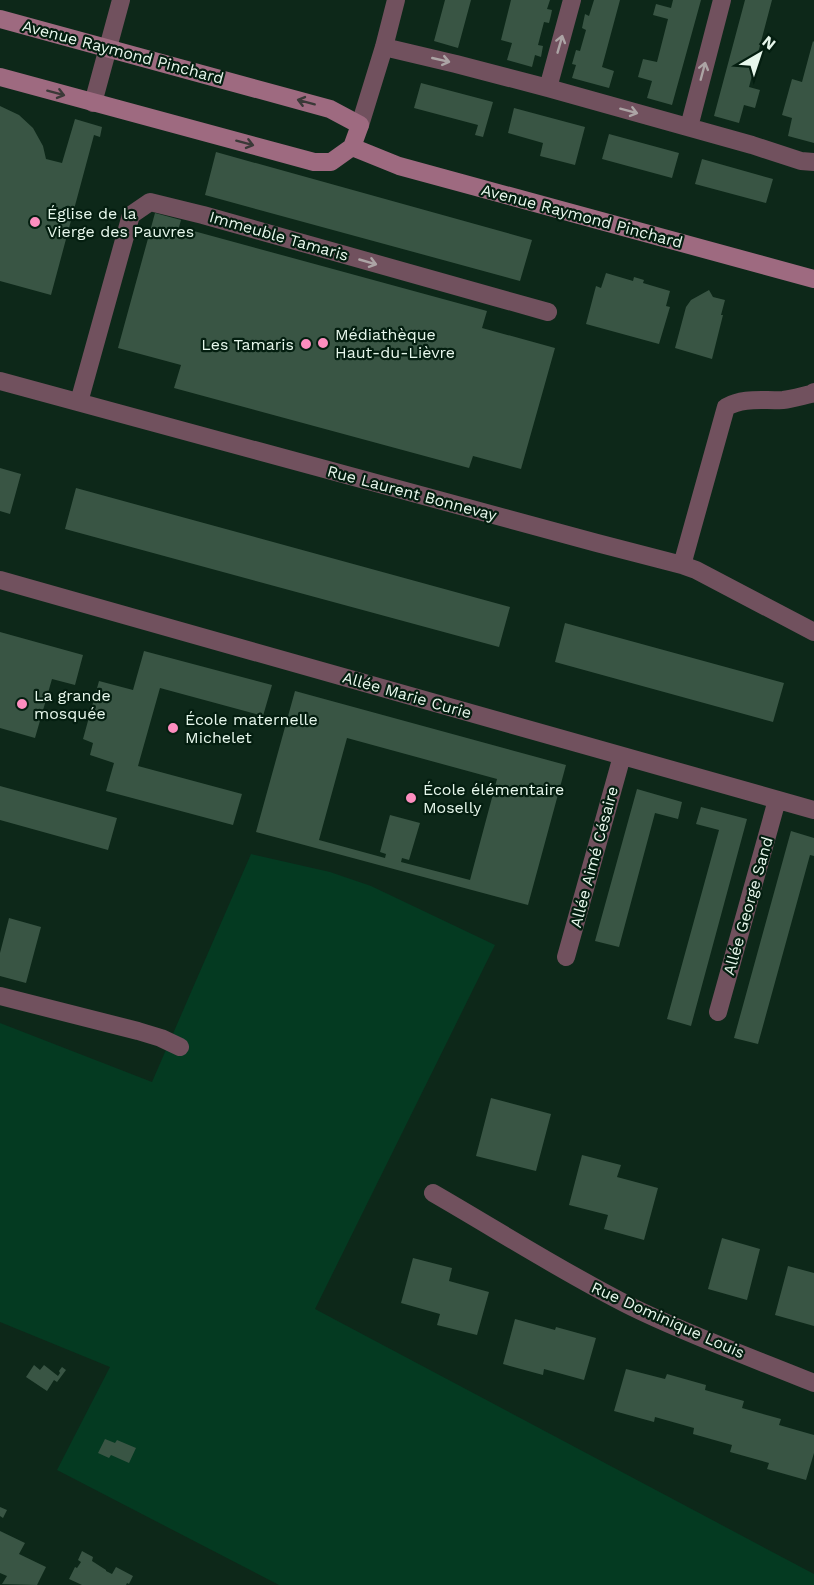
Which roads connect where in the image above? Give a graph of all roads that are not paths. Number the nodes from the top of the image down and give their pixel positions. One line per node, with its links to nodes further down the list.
1 (121, 0): 7 (street)
2 (396, 0): 6 (street)
3 (573, 0): 9 (street, one-way to 3)
4 (722, 0): 12 (street, one-way to 4)
5 (0, 19): 7 (street, Avenue Raymond Pinchard)
6 (384, 47): 9 (street, one-way to 9); 11 (street)
7 (109, 48): 10 (street); 11 (street, Avenue Raymond Pinchard, one-way to 7)
8 (0, 77): 10 (street, one-way to 10)
9 (548, 88): 12 (street, one-way to 12)
10 (93, 103): 13 (street, one-way to 13)
11 (360, 125): 13 (street)
12 (689, 127): 14 (street)
13 (352, 147): 15 (street, Avenue Raymond Pinchard)
14 (814, 162)
15 (814, 279)
16 (814, 284): 17 (street)
17 (814, 295)
18 (548, 312): 21 (street, Immeuble Tamaris, one-way to 18)
19 (0, 381): 21 (street, Rue Laurent Bonnevay)
20 (814, 392): 22 (street)
21 (79, 402): 22 (street, Rue Laurent Bonnevay)
22 (682, 564): 24 (street, Rue Laurent Bonnevay)
23 (0, 580): 25 (street, Allée Marie Curie)
24 (814, 632)
25 (622, 756): 26 (street, Allée Marie Curie); 28 (street, Allée Aimé Césaire)
26 (777, 800): 27 (street, Allée Marie Curie); 30 (street, Allée George Sand)
27 (814, 810)
28 (566, 957)
29 (0, 996): 31 (street)
30 (718, 1012)
31 (180, 1047)
32 (433, 1193): 33 (street, Rue Dominique Louis)
33 (814, 1383)

